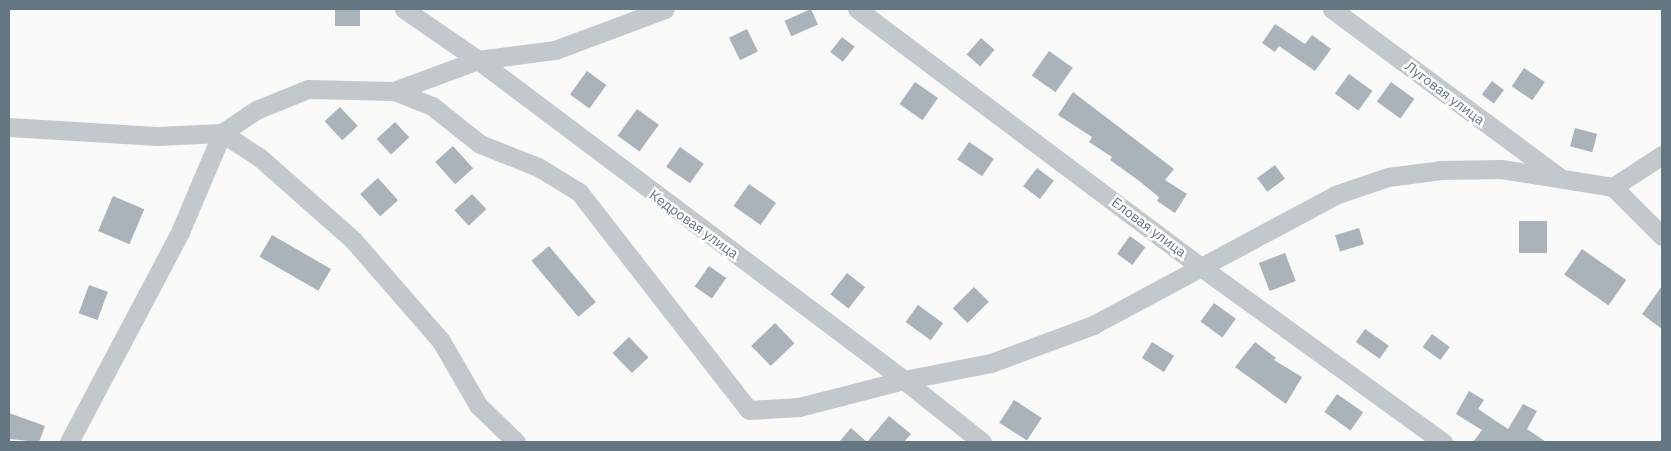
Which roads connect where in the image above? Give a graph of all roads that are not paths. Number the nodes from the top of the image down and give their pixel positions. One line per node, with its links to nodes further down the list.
1 (404, 9): 5 (street, Кедровая улица)
2 (665, 9): 5 (street)
3 (857, 9): 13 (street, Еловая улица)
4 (1332, 9): 10 (street, Луговая улица)
5 (478, 60): 6 (street); 14 (street, Кедровая улица)
6 (394, 91): 8 (street); 14 (street)
7 (9, 127): 8 (street)
8 (222, 133): 15 (street); 16 (street)
9 (1662, 155): 11 (street)
10 (1559, 177): 11 (street); 13 (street)
11 (1613, 187): 12 (street)
12 (1662, 236)
13 (1201, 267): 14 (street); 18 (street, Еловая улица)
14 (904, 380): 17 (street, Кедровая улица)
15 (69, 442)
16 (516, 442)
17 (982, 442)
18 (1443, 442)

